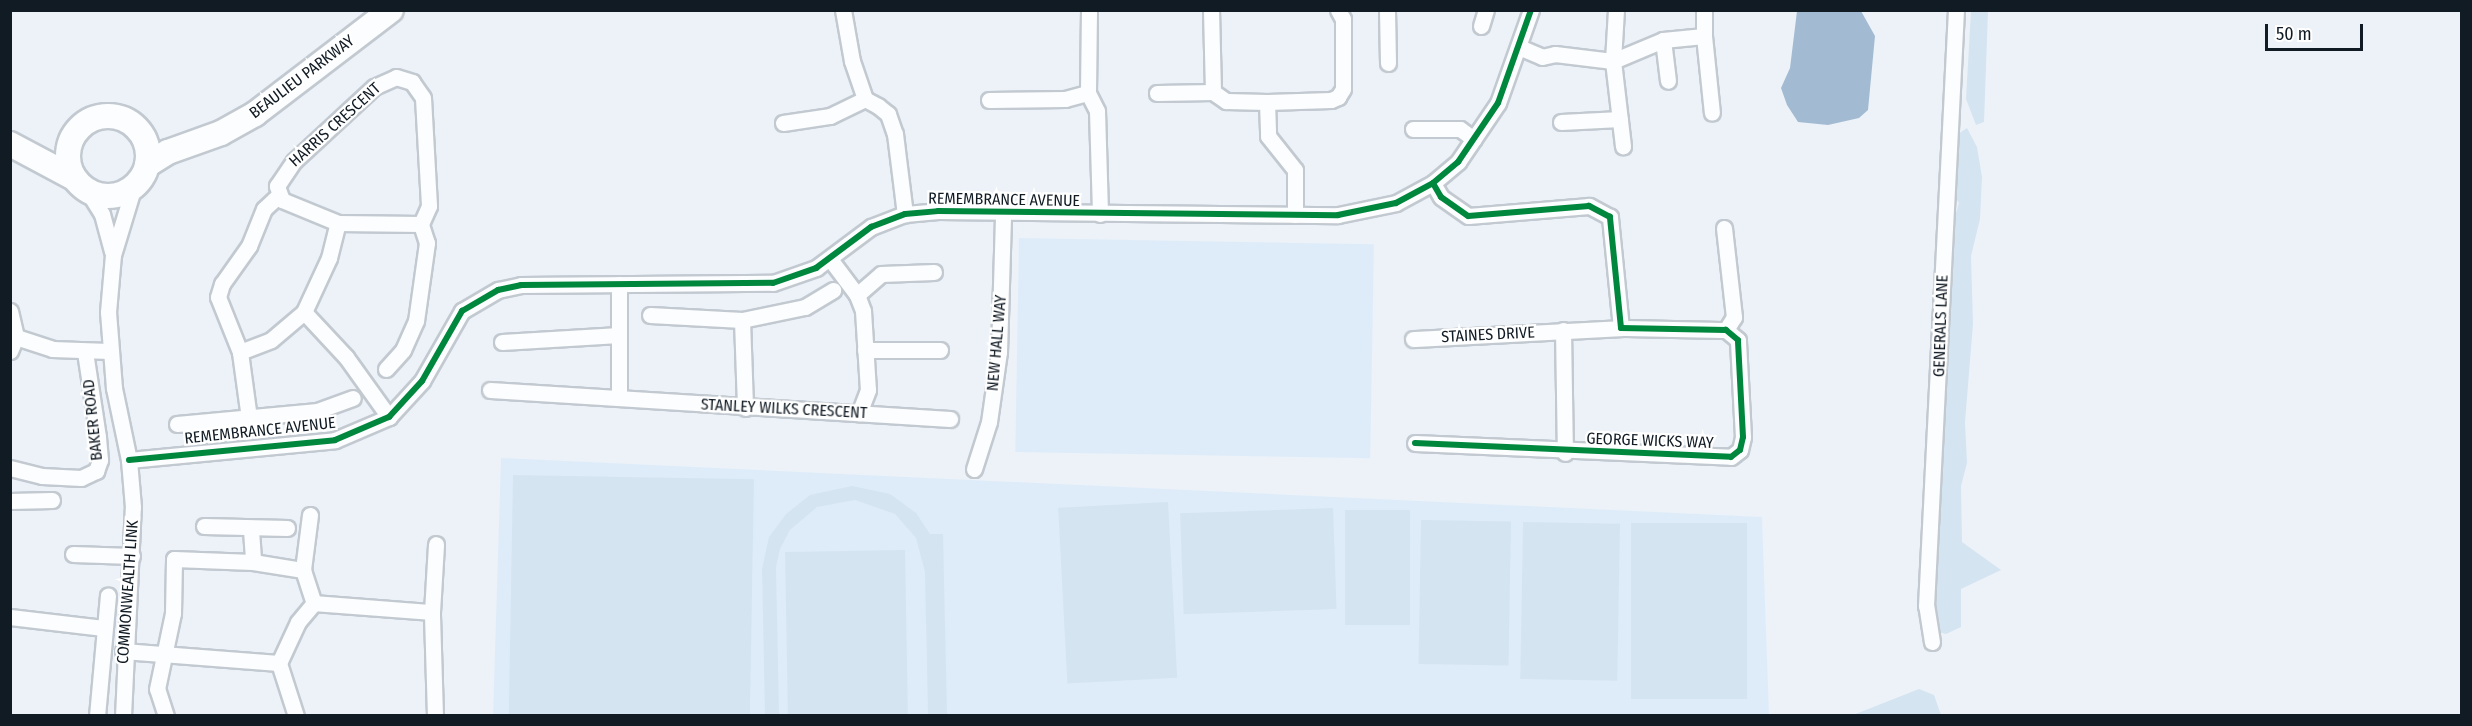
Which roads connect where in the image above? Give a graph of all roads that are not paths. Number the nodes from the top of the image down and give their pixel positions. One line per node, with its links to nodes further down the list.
1 (391, 10): 32 (highway, BEAULIEU PARKWAY)
2 (843, 10): 22 (street)
3 (1089, 10): 20 (street)
4 (1211, 10): 19 (street)
5 (1338, 10): 24 (street)
6 (1387, 10): 17 (street)
7 (1486, 10): 12 (street)
8 (1531, 10): 15 (street, REMEMBRANCE AVENUE)
9 (1616, 10): 16 (street)
10 (1704, 10): 13 (street)
11 (1956, 10): 101 (street, GENERALS LANE)
12 (1481, 26)
13 (1704, 36): 14 (street); 25 (street)
14 (1663, 40): 16 (street); 18 (street)
15 (1519, 47): 16 (street); 33 (street, REMEMBRANCE AVENUE)
16 (1613, 61): 26 (street)
17 (1388, 63)
18 (1668, 81)
19 (1213, 92): 21 (street); 24 (street)
20 (1088, 93): 23 (street); 43 (street)
21 (1157, 93)
22 (865, 99): 28 (street); 41 (street)
23 (989, 100)
24 (1267, 102): 44 (street)
25 (1712, 113)
26 (1620, 119): 27 (street); 35 (street)
27 (1561, 122)
28 (783, 123)
29 (135, 127): 31 (highway); 32 (highway, BEAULIEU PARKWAY); 36 (highway)
30 (1413, 129): 33 (street)
31 (76, 131): 34 (highway); 38 (highway)
32 (210, 137): 36 (highway, BEAULIEU PARKWAY)
33 (1474, 139): 37 (street, REMEMBRANCE AVENUE)
34 (10, 144): 38 (highway)
35 (1623, 146)
36 (147, 165): 39 (highway)
37 (1433, 183): 44 (street, REMEMBRANCE AVENUE); 58 (street)
38 (80, 184): 39 (highway); 48 (street, COMMONWEALTH LINK)
39 (134, 186): 48 (street, COMMONWEALTH LINK)
40 (278, 196): 45 (street); 46 (street, HARRIS CRESCENT); 69 (street)
41 (905, 214): 42 (street, REMEMBRANCE AVENUE); 49 (street, REMEMBRANCE AVENUE)
42 (1003, 214): 43 (street, REMEMBRANCE AVENUE); 84 (street, NEW HALL WAY)
43 (1100, 214): 44 (street, REMEMBRANCE AVENUE)
44 (1295, 215)
45 (338, 223): 46 (street); 55 (street)
46 (421, 225): 70 (street, HARRIS CRESCENT)
47 (1724, 228): 60 (street)
48 (112, 255): 67 (street, COMMONWEALTH LINK)
49 (830, 259): 51 (street, REMEMBRANCE AVENUE); 53 (street)
50 (934, 272): 53 (street)
51 (619, 284): 61 (street); 76 (street, REMEMBRANCE AVENUE)
52 (833, 290): 57 (street)
53 (857, 295): 65 (street)
54 (10, 311): 64 (street)
55 (304, 312): 69 (street); 76 (street)
56 (650, 315): 57 (street)
57 (742, 320): 74 (street)
58 (1621, 328): 59 (street, STAINES DRIVE); 60 (street)
59 (1563, 330): 62 (street, STAINES DRIVE); 81 (street)
60 (1726, 330): 81 (street, GEORGE WICKS WAY)
61 (619, 335): 63 (street); 72 (street)
62 (1413, 339)
63 (502, 342)
64 (13, 344): 68 (street)
65 (865, 350): 66 (street); 75 (street)
66 (940, 350)
67 (109, 351): 68 (street); 82 (street, COMMONWEALTH LINK)
68 (85, 352): 83 (street, BAKER ROAD)
69 (240, 352): 77 (street)
70 (386, 369)
71 (490, 390): 72 (street, STANLEY WILKS CRESCENT)
72 (619, 396): 74 (street, STANLEY WILKS CRESCENT)
73 (353, 399): 77 (street)
74 (745, 408): 75 (street, STANLEY WILKS CRESCENT)
75 (859, 413): 78 (street, STANLEY WILKS CRESCENT)
76 (388, 417): 82 (street, REMEMBRANCE AVENUE)
77 (249, 418): 79 (street)
78 (950, 419)
79 (177, 424)
80 (1415, 443): 81 (street, GEORGE WICKS WAY)
81 (1565, 453)
82 (129, 460): 93 (street, COMMONWEALTH LINK)
83 (10, 468)
84 (974, 469)
85 (52, 500): 86 (street)
86 (10, 501)
87 (310, 515): 95 (street)
88 (204, 526): 90 (street)
89 (287, 528): 90 (street)
90 (251, 530): 94 (street)
91 (436, 544): 98 (street)
92 (73, 554): 93 (street)
93 (132, 556): 102 (street, COMMONWEALTH LINK)
94 (253, 562): 95 (street); 103 (street)
95 (303, 570): 97 (street)
96 (108, 595): 100 (street)
97 (314, 603): 98 (street); 104 (street)
98 (432, 612): 109 (street)
99 (10, 617): 100 (street)
100 (103, 628): 105 (street)
101 (1932, 642)
102 (123, 651): 103 (street); 106 (street, COMMONWEALTH LINK)
103 (166, 655): 104 (street); 107 (street)
104 (279, 663): 108 (street)
105 (97, 716)
106 (123, 716)
107 (166, 716)
108 (296, 716)
109 (435, 716)

